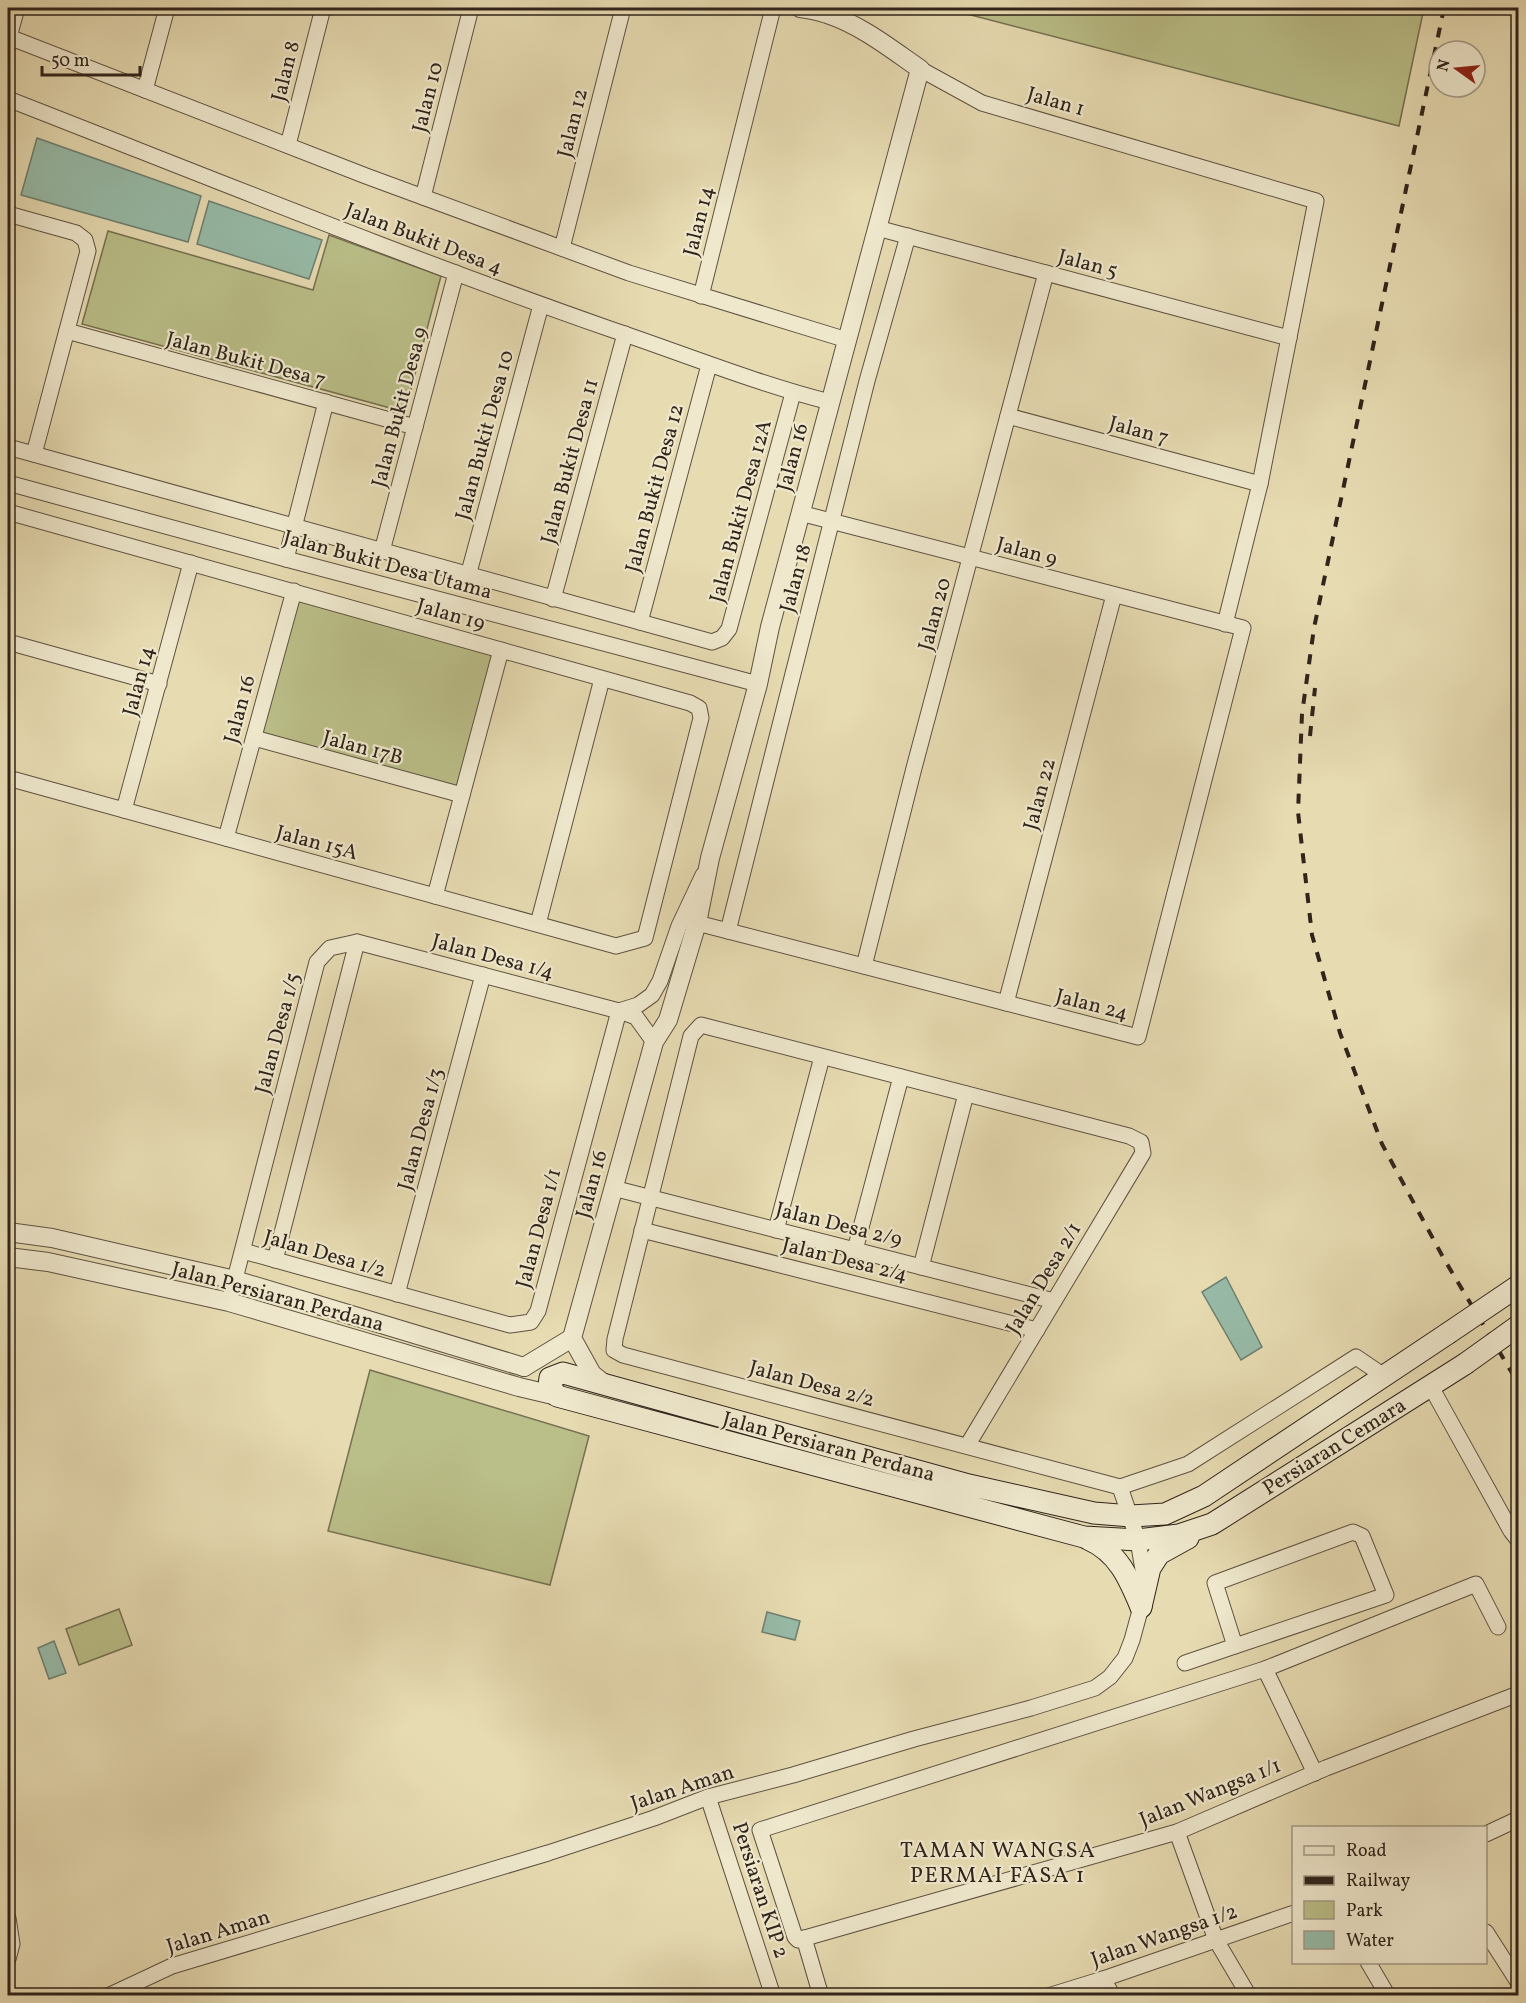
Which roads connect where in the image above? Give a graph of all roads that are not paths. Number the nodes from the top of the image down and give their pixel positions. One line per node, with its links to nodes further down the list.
1 (17, 8): 9 (street)
2 (167, 8): 9 (street)
3 (323, 8): 11 (street, Jalan 8)
4 (471, 8): 12 (street, Jalan 10)
5 (623, 8): 16 (street, Jalan 12)
6 (773, 8): 19 (street, Jalan 14)
7 (800, 8): 8 (street, Jalan 1)
8 (920, 69): 14 (street, Jalan 16); 23 (street, Jalan 1)
9 (145, 90): 11 (street)
10 (8, 99): 17 (street, Jalan Bukit Desa 4)
11 (288, 145): 12 (street)
12 (423, 197): 16 (street)
13 (8, 214): 21 (street)
14 (877, 228): 15 (street, Jalan 5); 24 (street, Jalan 16)
15 (908, 236): 18 (street, Jalan 5); 37 (street, Jalan 18)
16 (562, 248): 19 (street)
17 (456, 273): 20 (street, Jalan Bukit Desa 4); 30 (street, Jalan Bukit Desa 9)
18 (1046, 273): 23 (street, Jalan 5); 29 (street, Jalan 20)
19 (701, 296): 24 (street)
20 (541, 305): 22 (street, Jalan Bukit Desa 4); 43 (street, Jalan Bukit Desa 10)
21 (67, 331): 27 (street, Jalan Bukit Desa 7); 32 (street)
22 (625, 334): 25 (street, Jalan Bukit Desa 4); 46 (street, Jalan Bukit Desa 11)
23 (1289, 338): 34 (street)
24 (847, 340): 28 (street, Jalan 16)
25 (709, 365): 26 (street, Jalan Bukit Desa 4); 47 (street, Jalan Bukit Desa 12)
26 (793, 393): 28 (street, Jalan Bukit Desa 4); 50 (street, Jalan Bukit Desa 12A)
27 (326, 402): 30 (street, Jalan Bukit Desa 7); 38 (street)
28 (830, 402): 36 (street, Jalan 16)
29 (1008, 416): 34 (street, Jalan 7); 40 (street, Jalan 20)
30 (415, 427): 39 (street, Jalan Bukit Desa 9)
31 (8, 447): 32 (street, Jalan Bukit Desa Utama)
32 (34, 454): 38 (street, Jalan Bukit Desa Utama)
33 (8, 483): 41 (street, Jalan Bukit Desa Utama)
34 (1260, 484): 48 (street)
35 (8, 512): 42 (street, Jalan 19)
36 (800, 513): 37 (street, Jalan 9); 55 (street, Jalan 16)
37 (832, 521): 40 (street, Jalan 9); 65 (street, Jalan 18)
38 (295, 525): 39 (street, Jalan Bukit Desa Utama); 41 (street)
39 (382, 551): 43 (street, Jalan Bukit Desa Utama)
40 (970, 558): 45 (street, Jalan 9); 68 (street, Jalan 20)
41 (286, 559): 55 (street, Jalan Bukit Desa Utama)
42 (191, 563): 44 (street, Jalan 19); 54 (street, Jalan 14)
43 (468, 576): 46 (street, Jalan Bukit Desa Utama)
44 (294, 591): 52 (street, Jalan 19); 56 (street, Jalan 16)
45 (1113, 595): 48 (street, Jalan 9); 70 (street, Jalan 22)
46 (553, 599): 47 (street, Jalan Bukit Desa Utama)
47 (639, 622): 50 (street, Jalan Bukit Desa Utama)
48 (1225, 624): 49 (street, Jalan 9)
49 (1243, 628): 70 (street, Jalan 24)
50 (722, 638)
51 (8, 642): 54 (street)
52 (501, 650): 53 (street, Jalan 19); 58 (street)
53 (602, 679): 64 (street); 67 (street, Jalan 19)
54 (159, 684): 59 (street, Jalan 14)
55 (758, 684): 61 (street, Jalan 16)
56 (254, 738): 58 (street, Jalan 17B); 60 (street, Jalan 16)
57 (8, 778): 59 (street, Jalan 15A)
58 (462, 795): 62 (street)
59 (124, 810): 60 (street, Jalan 15A)
60 (226, 838): 62 (street, Jalan 15A)
61 (710, 858): 63 (street, Jalan 16); 71 (street, Jalan 16)
62 (435, 896): 64 (street, Jalan 15A)
63 (698, 923): 65 (street, Jalan 24); 72 (street, Jalan 16)
64 (538, 924): 67 (street, Jalan 15A)
65 (728, 931): 68 (street, Jalan 24)
66 (357, 942): 69 (street, Jalan Desa 1/4); 82 (street, Jalan Desa 1/5); 84 (street)
67 (616, 946)
68 (864, 966): 70 (street, Jalan 24)
69 (483, 975): 71 (street, Jalan Desa 1/4); 88 (street, Jalan Desa 1/3)
70 (1006, 1003)
71 (619, 1011): 72 (street); 88 (street, Jalan Desa 1/1)
72 (654, 1042): 76 (street, Jalan 16)
73 (822, 1057): 74 (street); 77 (street); 79 (street)
74 (901, 1077): 75 (street); 81 (street)
75 (966, 1094): 85 (street); 89 (street, Jalan Desa 2/1)
76 (613, 1188): 77 (street, Jalan Desa 2/9); 93 (street, Jalan 16)
77 (650, 1198): 78 (street, Jalan Desa 2/2); 79 (street, Jalan Desa 2/9)
78 (642, 1230): 92 (street, Jalan Desa 2/4); 100 (street, Jalan Desa 2/2)
79 (776, 1230): 81 (street, Jalan Desa 2/9)
80 (8, 1233): 86 (street, Jalan Persiaran Perdana)
81 (855, 1250): 85 (street, Jalan Desa 2/9)
82 (243, 1251): 84 (street, Jalan Desa 1/2); 86 (street, Jalan Desa 1/5)
83 (8, 1257): 90 (street, Jalan Persiaran Perdana)
84 (275, 1260): 88 (street, Jalan Desa 1/2)
85 (921, 1267): 89 (street, Jalan Desa 2/9)
86 (235, 1280): 90 (street, Jalan Desa 1/5); 94 (street, Jalan Persiaran Perdana)
87 (1518, 1286): 95 (main road, Persiaran Cemara, bridge)
88 (397, 1294)
89 (1054, 1301): 92 (street, Jalan Desa 2/1)
90 (229, 1302): 97 (street, Jalan Persiaran Perdana)
91 (1518, 1326): 96 (main road, Persiaran Cemara, bridge)
92 (1037, 1330): 100 (street, Jalan Desa 2/1)
93 (572, 1338): 94 (street); 98 (street)
94 (524, 1367): 97 (street)
95 (1384, 1376): 101 (street); 102 (main road, Persiaran Cemara)
96 (1430, 1385): 103 (main road, Persiaran Cemara); 106 (street)
97 (519, 1387): 99 (street, Jalan Persiaran Perdana)
98 (609, 1387): 99 (main road, Jalan Persiaran Perdana); 102 (main road, Jalan Persiaran Perdana)
99 (557, 1396): 104 (main road, Jalan Persiaran Perdana)
100 (967, 1446): 101 (street, Jalan Desa 2/2)
101 (1120, 1487): 102 (street)
102 (1131, 1516): 105 (street, Jalan Aman)
103 (1212, 1524): 105 (main road, Persiaran Cemara); 108 (main road)
104 (1084, 1537): 105 (main road, Jalan Persiaran Perdana); 108 (main road)
105 (1138, 1540): 108 (street, Jalan Aman)
106 (1518, 1540)
107 (1386, 1594): 109 (street); 111 (street); 111 (street)
108 (1141, 1607): 116 (street, Jalan Aman)
109 (1395, 1617): 110 (street); 113 (street)
110 (1498, 1627)
111 (1235, 1646): 112 (street)
112 (1185, 1663)
113 (1266, 1669): 115 (street); 123 (street)
114 (1518, 1694): 115 (street, Jalan Wangsa 1/1)
115 (1321, 1770): 118 (street, Jalan Wangsa 1/1)
116 (708, 1797): 129 (street, Jalan Aman); 130 (street, Persiaran KIP 2)
117 (1518, 1819): 119 (street)
118 (1177, 1832): 123 (street, Jalan Wangsa 1/1); 124 (street)
119 (1487, 1833)
120 (1292, 1913): 124 (street, Jalan Wangsa 1/2)
121 (8, 1918): 125 (street)
122 (1487, 1935): 127 (street)
123 (800, 1939): 131 (street)
124 (1216, 1941): 128 (street, Jalan Wangsa 1/2); 134 (street)
125 (8, 1959)
126 (1369, 1964): 135 (street)
127 (1516, 1975)
128 (1102, 1979): 132 (street, Jalan Wangsa 1/2); 133 (street)
129 (108, 1995)
130 (773, 1995)
131 (821, 1995)
132 (1048, 1995)
133 (1113, 1995)
134 (1250, 1995)
135 (1388, 1995)

